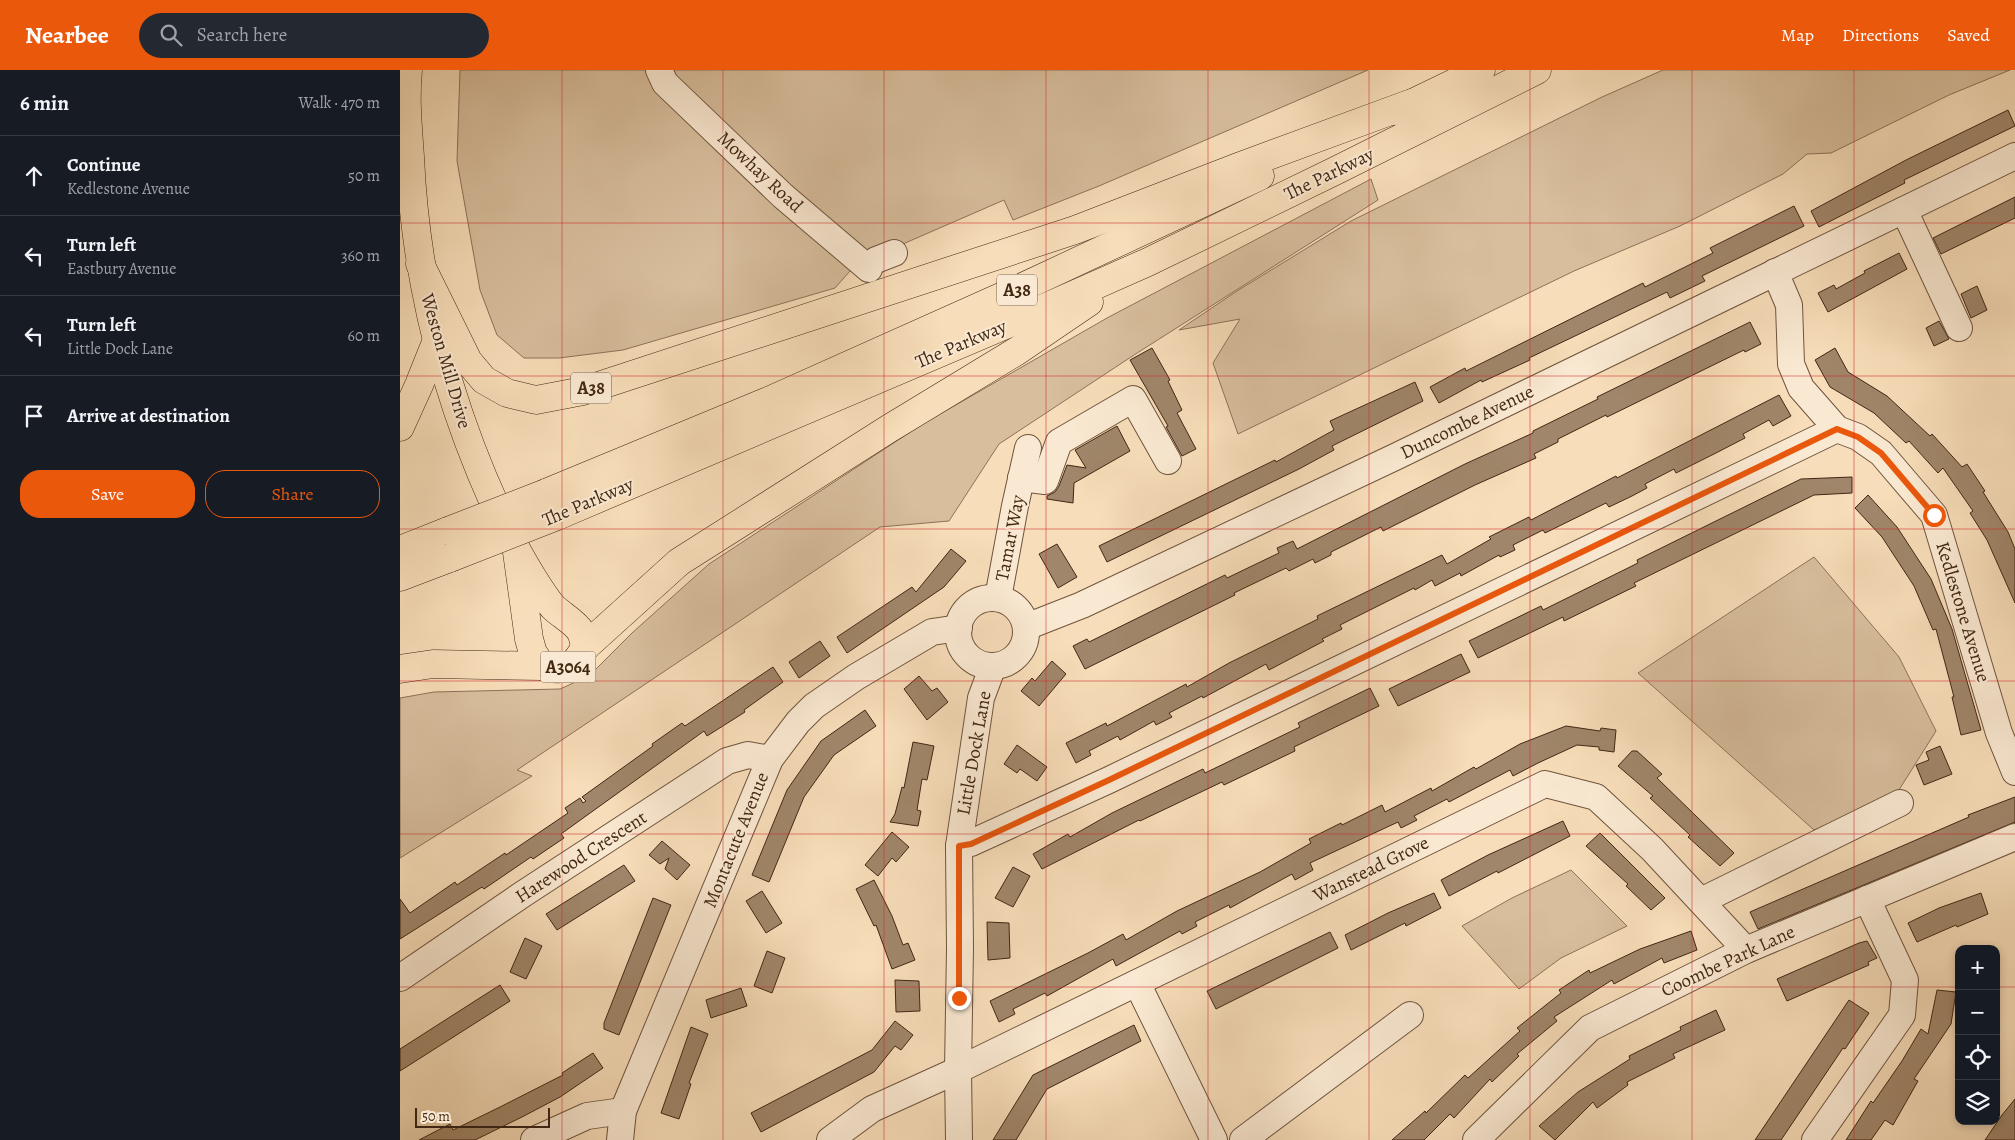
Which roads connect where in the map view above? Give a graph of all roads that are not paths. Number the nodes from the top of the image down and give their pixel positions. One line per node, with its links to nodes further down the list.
1 (408, 70): 10 (main road, Weston Mill Drive)
2 (659, 70): 8 (street, Mowhay Road)
3 (1481, 70): 5 (main road, The Parkway / A38)
4 (1537, 70): 9 (main road, The Parkway / A38)
5 (1412, 103): 10 (main road, A38); 19 (main road, The Parkway / A38)
6 (2015, 156): 7 (street, Duncombe Avenue)
7 (1904, 210): 11 (street, Duncombe Avenue); 12 (street)
8 (880, 260)
9 (1148, 262): 19 (main road, The Parkway / A38); 27 (main road, A38)
10 (420, 264): 13 (main road, Weston Mill Drive)
11 (1775, 272): 15 (street, Kedlestone Avenue); 25 (street, Duncombe Avenue)
12 (1959, 328)
13 (436, 340): 14 (main road); 22 (main road, Weston Mill Drive)
14 (400, 427)
15 (1837, 429): 32 (street, Kedlestone Avenue); 35 (street)
16 (1028, 448): 18 (street, Tamar Way)
17 (1168, 461): 18 (street, Tamar Way)
18 (1021, 478): 24 (street, Tamar Way)
19 (552, 505): 20 (main road, The Parkway / A38, bridge)
20 (449, 544): 21 (main road, The Parkway / A38); 23 (main road, The Parkway / A38)
21 (400, 550)
22 (517, 552): 27 (main road, A3064); 28 (main road, A3064)
23 (400, 577)
24 (998, 598): 25 (street); 26 (street)
25 (1026, 627): 29 (street)
26 (959, 628): 29 (street); 31 (street, Montacute Avenue)
27 (585, 647): 28 (main road, A3064)
28 (542, 666): 30 (main road)
29 (993, 666): 35 (street, Little Dock Lane)
30 (400, 669)
31 (770, 758): 39 (street, Harewood Crescent); 43 (street, Montacute Avenue)
32 (2015, 772)
33 (1900, 803): 37 (street)
34 (2015, 837): 36 (street, Coombe Park Lane)
35 (959, 846): 42 (street, Little Dock Lane)
36 (1867, 899): 38 (street, Coombe Park Lane); 51 (street)
37 (1701, 900): 38 (street, Wanstead Grove); 40 (street, Wanstead Grove)
38 (1746, 950): 50 (street, Coombe Park Lane)
39 (400, 978)
40 (1137, 983): 42 (street, Wanstead Grove); 48 (street)
41 (1410, 1015): 49 (street)
42 (958, 1070): 46 (street, Wanstead Grove); 47 (street, Little Dock Lane)
43 (623, 1111): 44 (street); 45 (street, Montacute Avenue)
44 (534, 1140)
45 (620, 1140)
46 (830, 1140)
47 (959, 1140)
48 (1214, 1140)
49 (1243, 1140)
50 (1476, 1140)
51 (1815, 1140)

